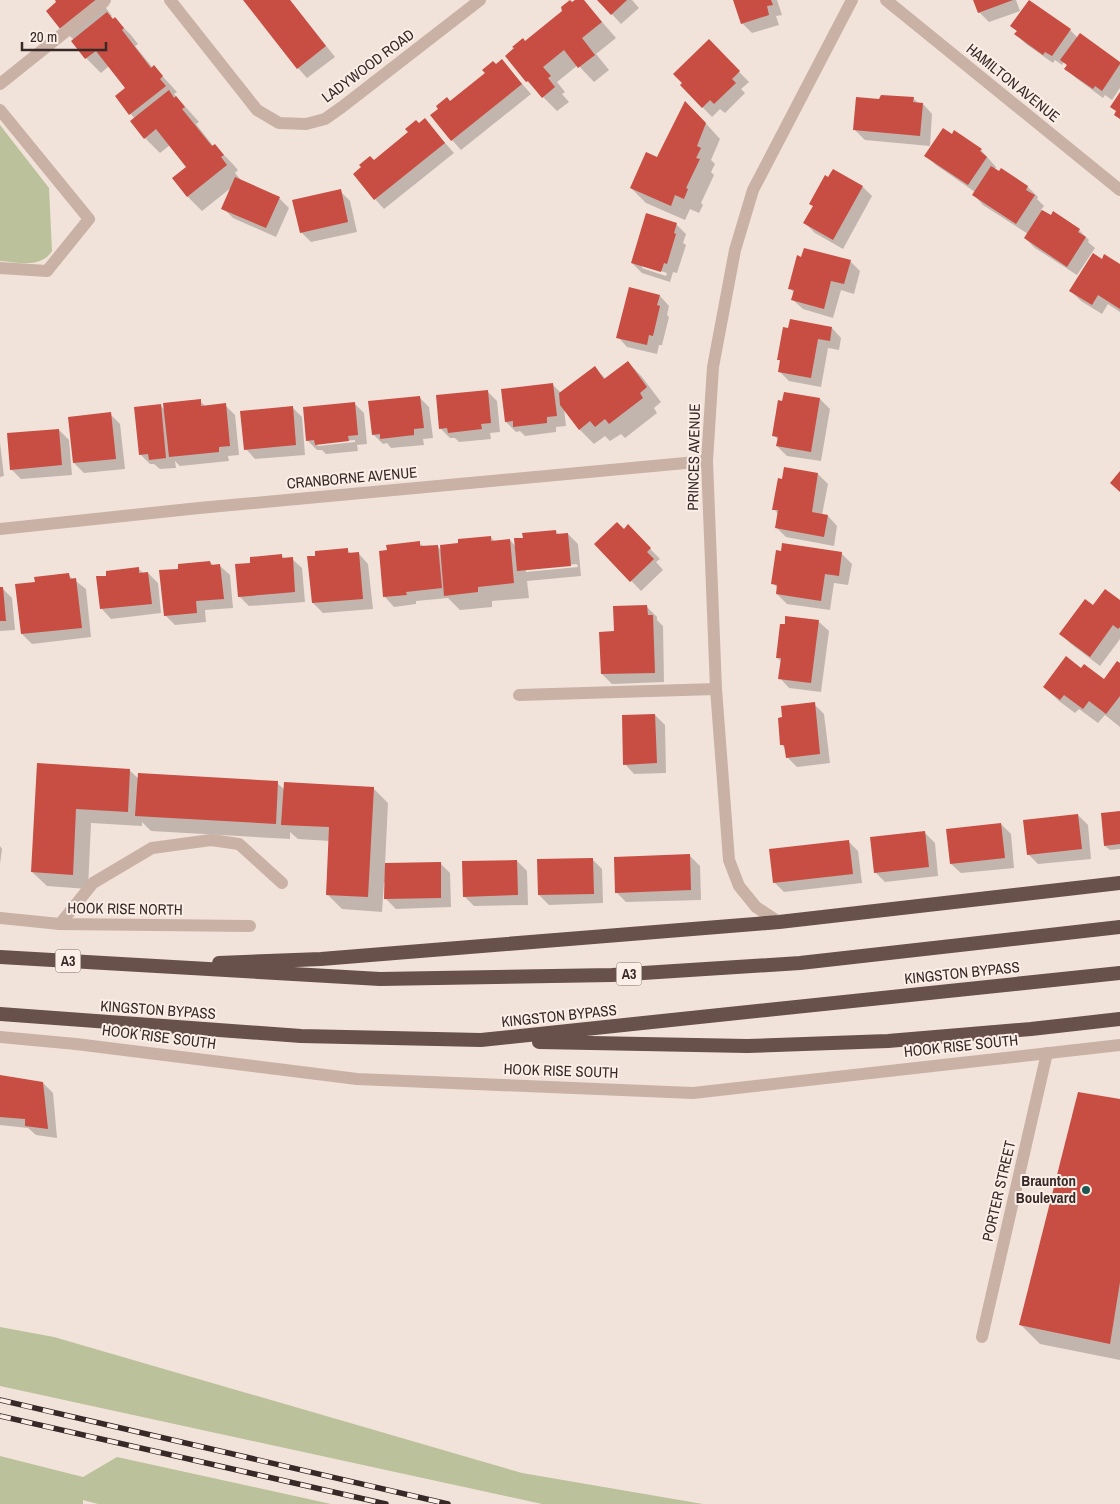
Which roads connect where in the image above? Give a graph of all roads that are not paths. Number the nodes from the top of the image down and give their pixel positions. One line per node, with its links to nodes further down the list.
1 (105, 0): 6 (street)
2 (170, 0): 3 (street, LADYWOOD ROAD)
3 (480, 0)
4 (852, 0): 10 (street, PRINCES AVENUE)
5 (886, 0): 8 (street, HAMILTON AVENUE)
6 (0, 84)
7 (0, 110): 9 (street)
8 (1120, 190)
9 (0, 268)
10 (707, 461): 11 (street, CRANBORNE AVENUE); 12 (street, PRINCES AVENUE)
11 (0, 529)
12 (716, 689): 13 (street); 17 (street, PRINCES AVENUE)
13 (519, 695)
14 (282, 883): 18 (street)
15 (1120, 883): 17 (highway)
16 (0, 918): 18 (street, HOOK RISE NORTH)
17 (780, 922): 22 (highway)
18 (60, 924): 19 (street, HOOK RISE NORTH)
19 (250, 926)
20 (1120, 927): 22 (highway, KINGSTON BYPASS / A3)
21 (0, 957): 22 (highway, KINGSTON BYPASS / A3)
22 (136, 966)
23 (1120, 973): 27 (highway, KINGSTON BYPASS)
24 (0, 1014): 27 (highway, KINGSTON BYPASS)
25 (1120, 1019): 27 (highway)
26 (0, 1037): 29 (street, HOOK RISE SOUTH)
27 (480, 1040)
28 (1120, 1045): 29 (street, HOOK RISE SOUTH)
29 (1047, 1053): 30 (street, PORTER STREET)
30 (982, 1337)

